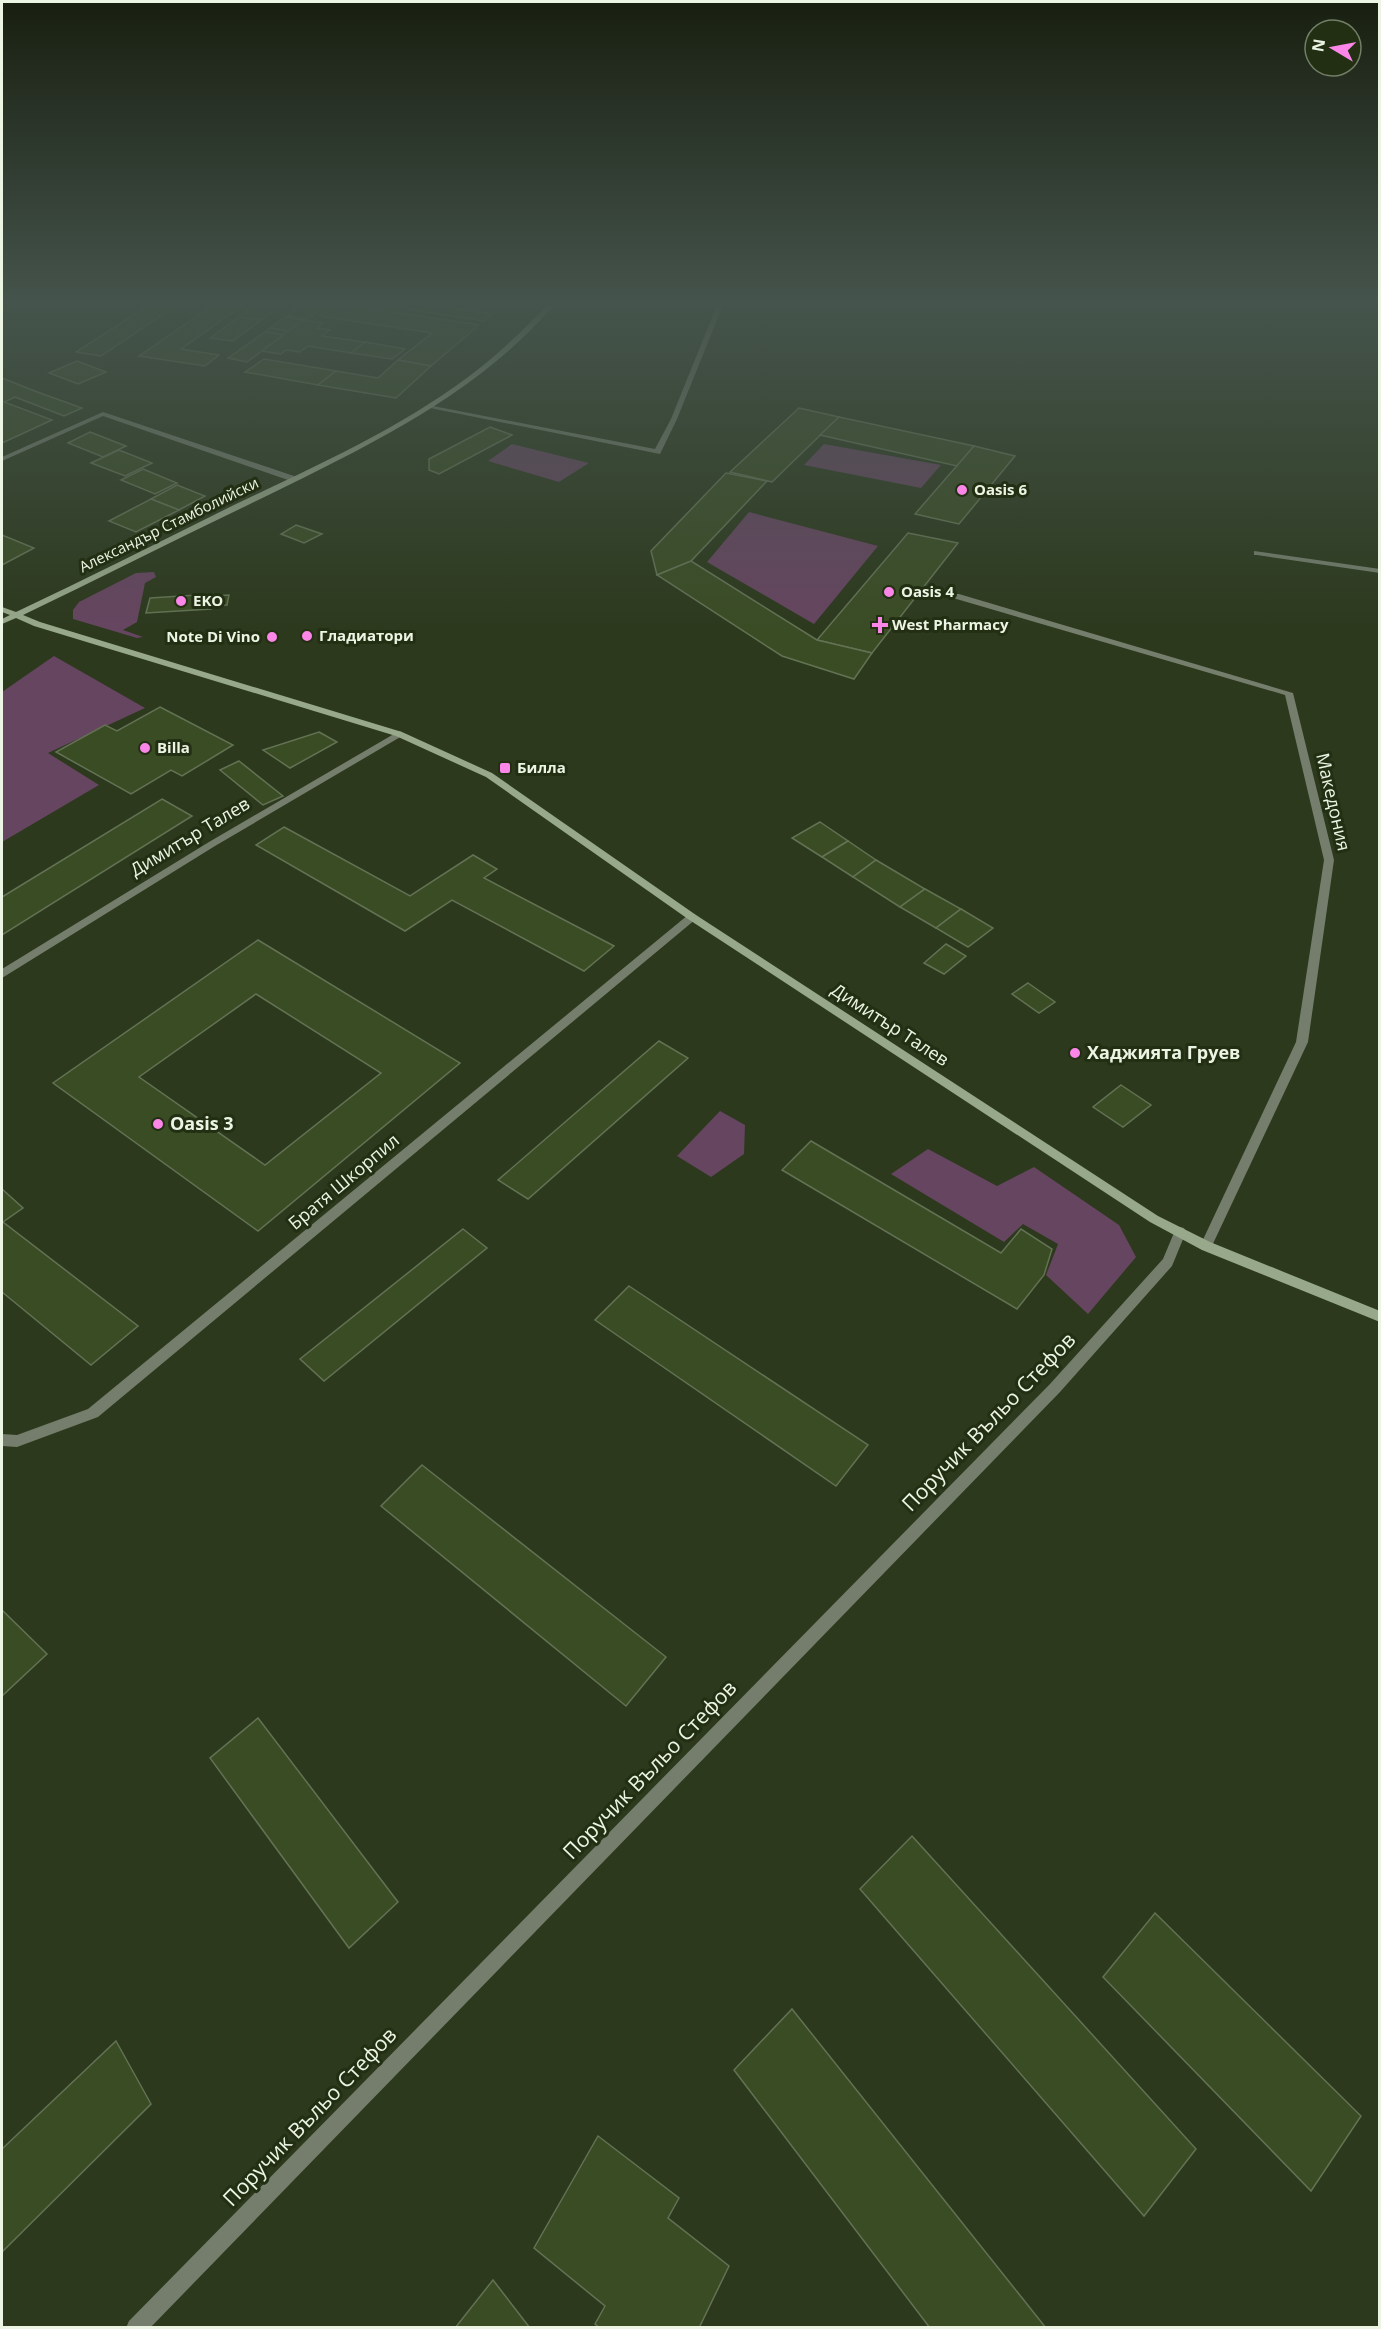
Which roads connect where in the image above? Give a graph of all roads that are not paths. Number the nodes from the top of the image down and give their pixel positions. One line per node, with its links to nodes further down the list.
1 (416, 414): 5 (street, Александър Стамболийски)
2 (462, 414): 3 (street)
3 (676, 414)
4 (2, 459): 5 (street)
5 (294, 479): 10 (street, Александър Стамболийски)
6 (1257, 552): 7 (street)
7 (1380, 571)
8 (956, 596): 16 (street, Македония)
9 (2, 609): 10 (street, Димитър Талев)
10 (16, 615): 11 (street, Александър Стамболийски); 12 (street, Димитър Талев)
11 (2, 622)
12 (399, 734): 13 (street, Димитър Талев); 14 (street, Димитър Талев)
13 (692, 917): 15 (street, Димитър Талев); 18 (street, Братя Шкорпил)
14 (2, 974)
15 (1180, 1232): 16 (street, Димитър Талев); 19 (street, Поручик Въльо Стефов)
16 (1206, 1245): 17 (street, Димитър Талев)
17 (1380, 1317)
18 (2, 1440)
19 (136, 2328)

